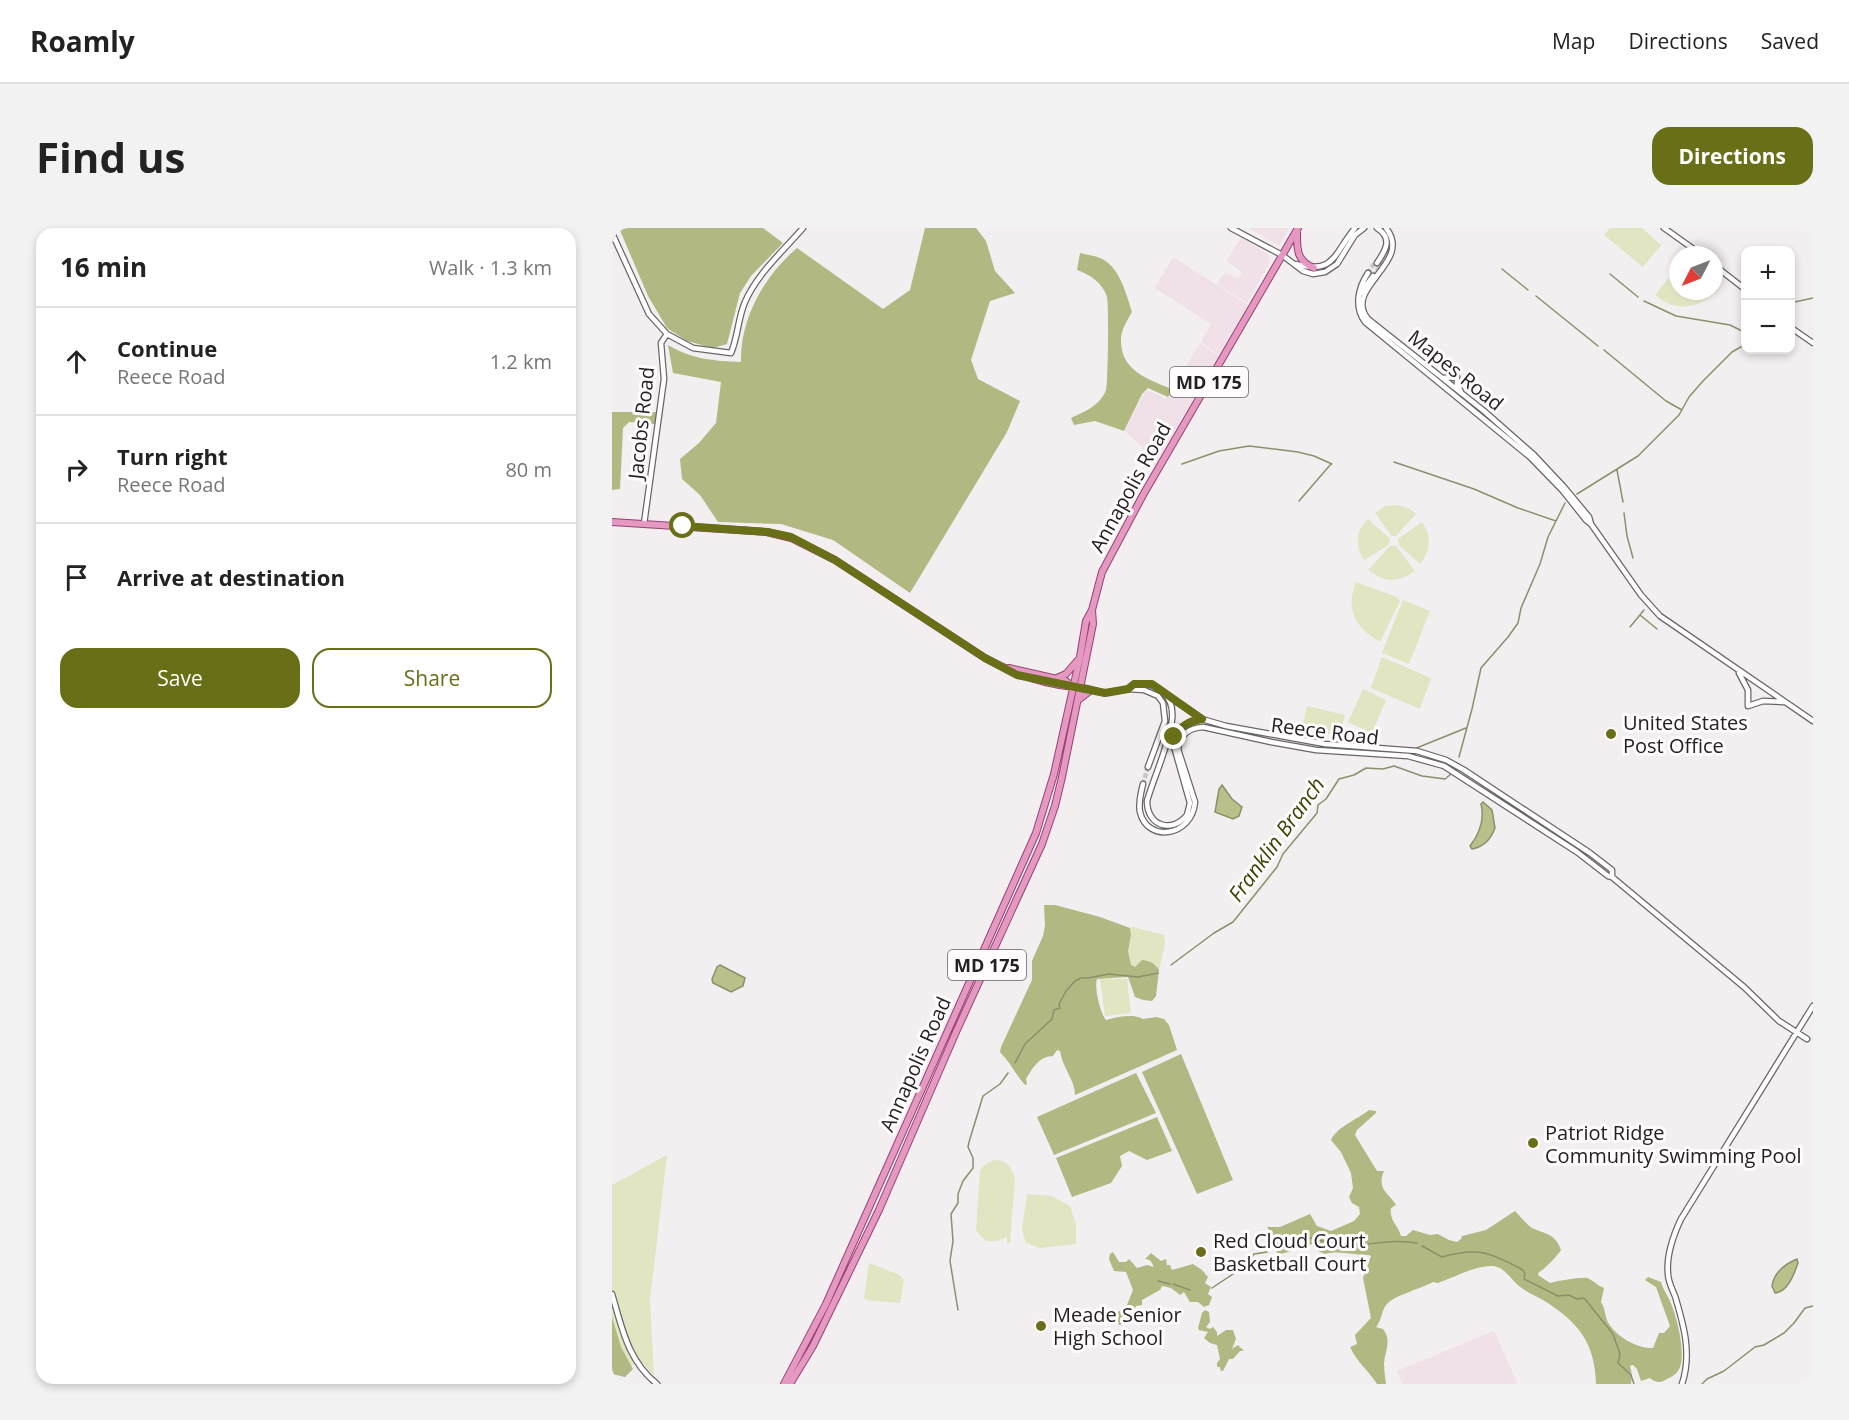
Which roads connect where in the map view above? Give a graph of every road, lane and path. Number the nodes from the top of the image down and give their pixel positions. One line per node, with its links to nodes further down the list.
1 (803, 228): 20 (street)
2 (1232, 228): 10 (street)
3 (1239, 228): 10 (street)
4 (1298, 228): 12 (main road, Annapolis Road / MD 175); 15 (main road)
5 (1355, 228): 15 (street)
6 (1364, 228): 14 (street)
7 (1664, 228): 11 (street)
8 (1381, 229): 13 (street, Mapes Road); 22 (street, Mapes Road)
9 (612, 233): 20 (street)
10 (1248, 236): 12 (street)
11 (1689, 246)
12 (1282, 255): 14 (street); 27 (main road, Annapolis Road / MD 175)
13 (1376, 262)
14 (1293, 263): 15 (street)
15 (1314, 268)
16 (1723, 272): 18 (street)
17 (1370, 274): 26 (street, Mapes Road)
18 (1741, 286)
19 (1795, 330): 21 (street)
20 (667, 334): 25 (street, Jacobs Road)
21 (1813, 343)
22 (1442, 378): 23 (street, Mapes Road); 23 (street)
23 (1462, 394): 26 (street, Mapes Road)
24 (612, 522): 25 (main road, Reece Road)
25 (644, 524): 29 (main road, Reece Road)
26 (1591, 524): 30 (street, Mapes Road)
27 (1092, 610): 28 (main road, Annapolis Road / MD 175); 33 (main road, Annapolis Road / MD 175)
28 (1080, 657): 31 (main road); 32 (main road, Annapolis Road / MD 175)
29 (1005, 669): 31 (main road, Reece Road); 32 (main road, Reece Road)
30 (1738, 671): 38 (street, Mapes Road); 38 (street)
31 (1056, 679): 32 (main road, Reece Road)
32 (1073, 687): 33 (main road, Reece Road); 44 (main road, Annapolis Road / MD 175)
33 (1081, 687): 35 (street, Reece Road); 37 (main road, Annapolis Road / MD 175)
34 (1128, 689): 35 (street, Reece Road); 36 (street, Reece Road); 41 (street, Reece Road)
35 (1090, 690): 37 (main road)
36 (1165, 694): 39 (street, Reece Road); 39 (street)
37 (1078, 700): 45 (main road, Annapolis Road / MD 175)
38 (1786, 703): 40 (street, Mapes Road)
39 (1202, 719): 43 (street, Reece Road)
40 (1813, 721)
41 (1148, 767)
42 (1143, 784): 43 (street, Reece Road)
43 (1612, 877): 47 (street, Reece Road)
44 (1006, 900): 45 (main road); 49 (main road, Annapolis Road / MD 175)
45 (1010, 914): 50 (main road, Annapolis Road / MD 175)
46 (1813, 1006): 47 (street)
47 (1796, 1032): 48 (street, Reece Road); 55 (street)
48 (1807, 1039)
49 (901, 1136): 50 (main road); 53 (main road, Annapolis Road / MD 175)
50 (905, 1151): 54 (main road, Annapolis Road / MD 175)
51 (612, 1294): 52 (street)
52 (657, 1384)
53 (784, 1384)
54 (790, 1384)
55 (1682, 1384)

